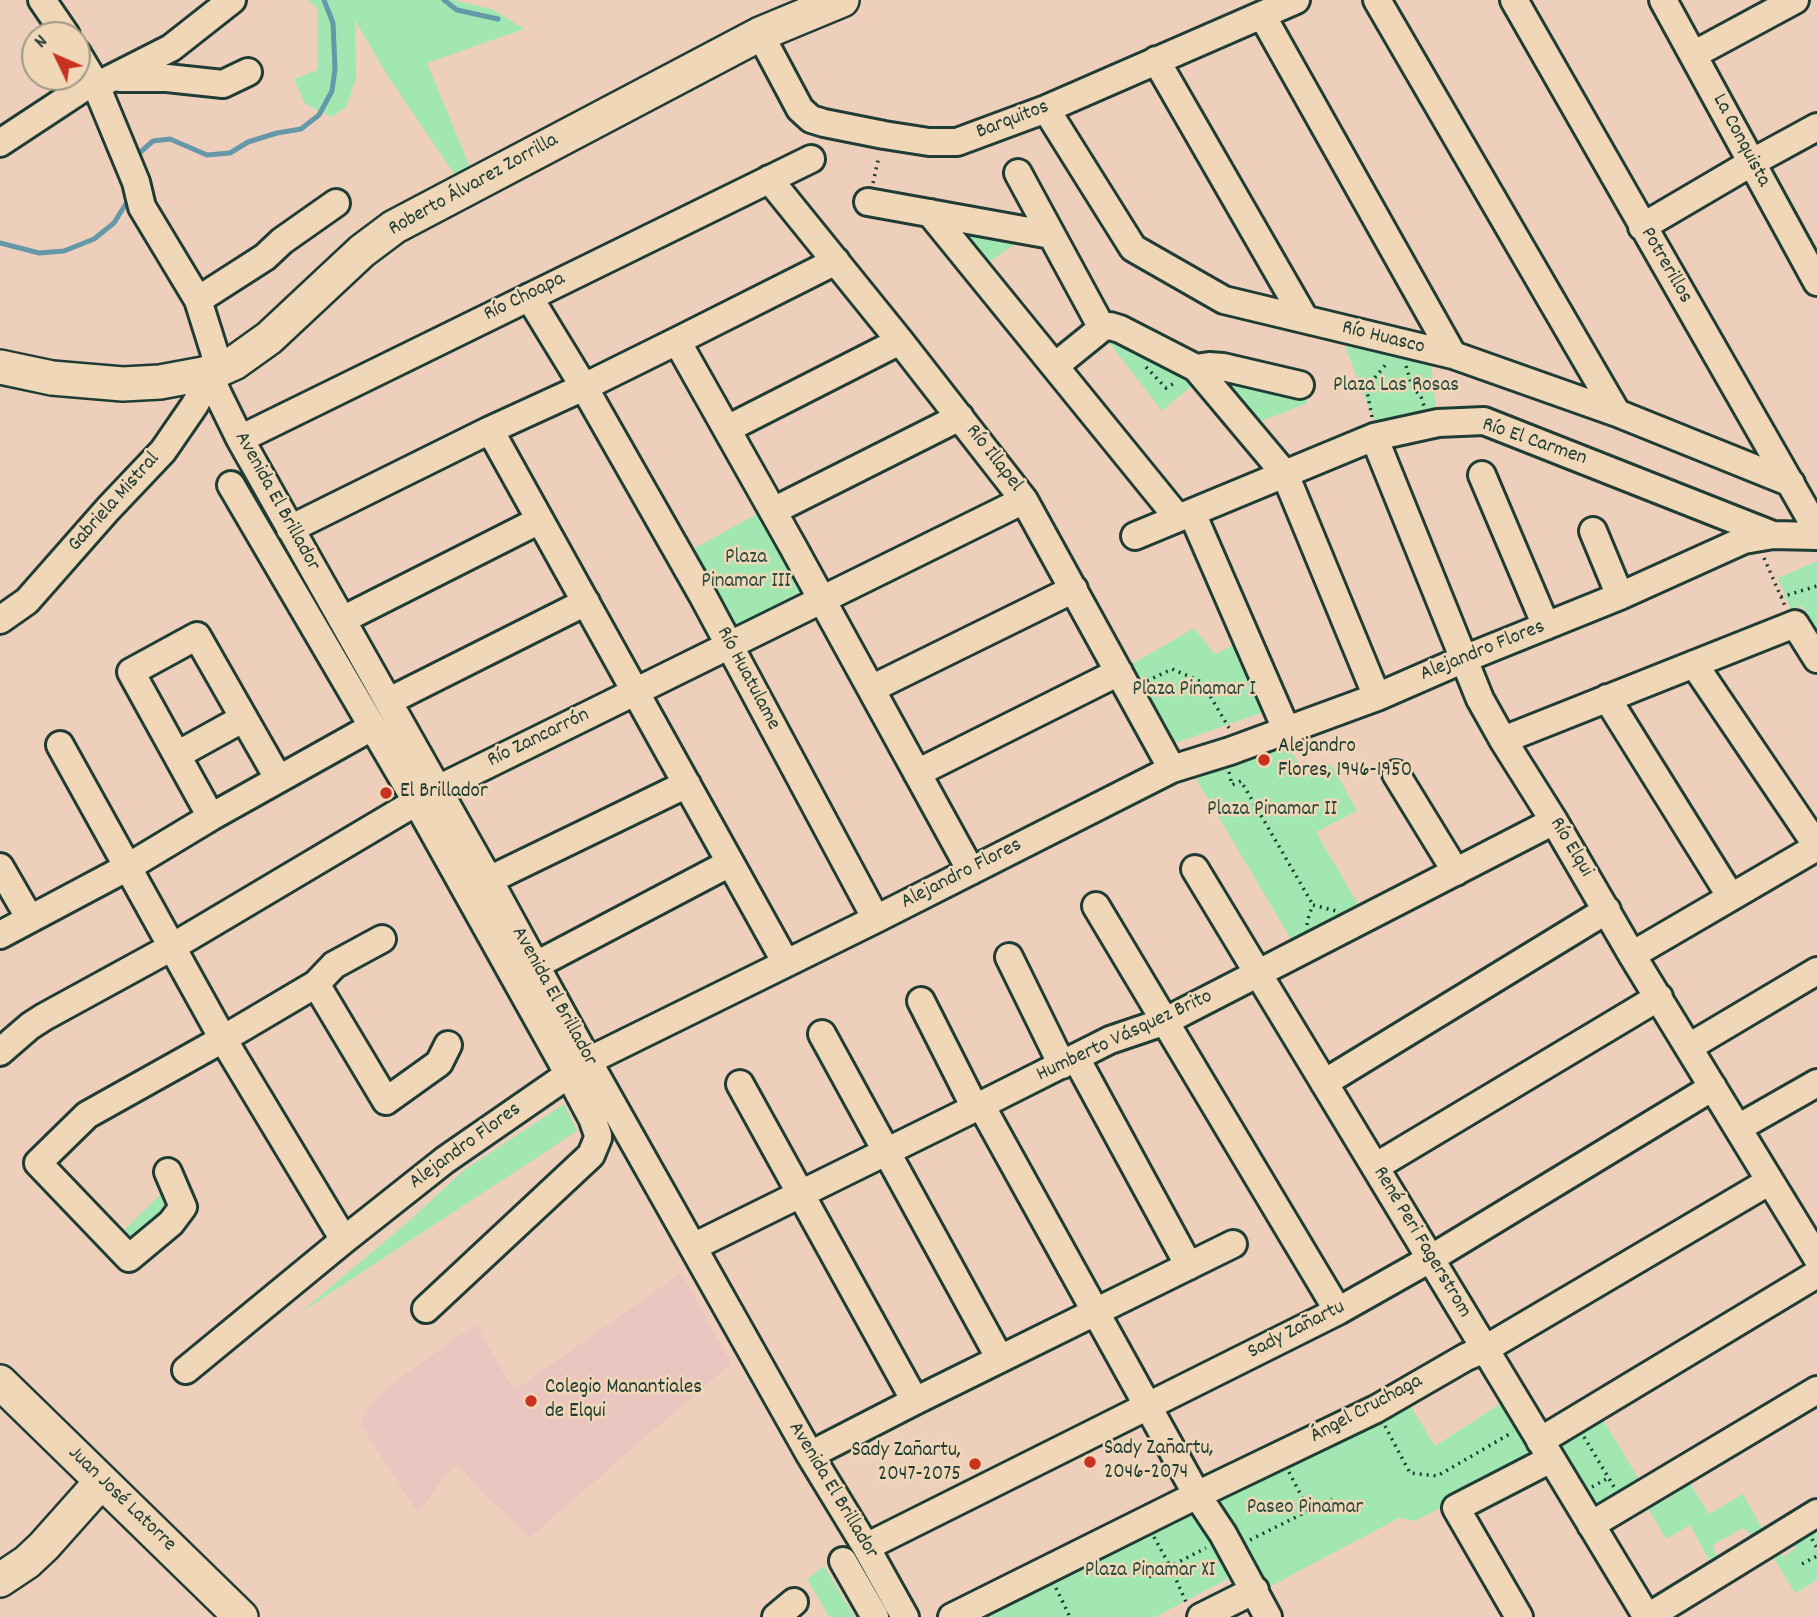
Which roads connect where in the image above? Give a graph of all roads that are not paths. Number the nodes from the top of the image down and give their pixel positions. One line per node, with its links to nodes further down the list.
1 (42, 0): 10 (street)
2 (232, 0): 16 (street)
3 (842, 0): 11 (main road, Roberto Álvarez Zorrilla)
4 (1296, 0): 9 (street, Barquitos)
5 (1377, 0): 44 (street)
6 (1514, 0): 27 (street, Potrerillos)
7 (1663, 0): 12 (street, La Conquista)
8 (1795, 0): 12 (street)
9 (1262, 15): 13 (street, Barquitos); 37 (street)
10 (56, 21)
11 (760, 34): 17 (street, Barquitos); 41 (main road, Roberto Álvarez Zorrilla)
12 (1693, 55): 21 (street, La Conquista)
13 (1156, 60): 17 (street, Barquitos); 33 (street)
14 (91, 71): 16 (street)
15 (248, 72): 16 (street)
16 (100, 82): 19 (street); 32 (street)
17 (1046, 108): 33 (street, Río Huasco)
18 (1817, 127): 21 (street)
19 (0, 143)
20 (811, 159): 23 (street, Río Choapa)
21 (1751, 163): 27 (street); 30 (street, La Conquista)
22 (1018, 173): 28 (street)
23 (769, 178): 29 (street, Río Illapel); 31 (street, Río Choapa)
24 (868, 202): 26 (street)
25 (336, 203): 32 (street)
26 (930, 213): 28 (street); 38 (street)
27 (1642, 227): 52 (street, Potrerillos)
28 (1051, 235): 34 (street)
29 (836, 261): 35 (street); 36 (street, Río Illapel)
30 (1814, 272)
31 (529, 296): 43 (street, Río Huatulame); 49 (street, Río Choapa)
32 (198, 300): 41 (street)
33 (1305, 319): 37 (street, Río Huasco)
34 (1102, 328): 38 (street); 40 (street)
35 (677, 341): 43 (street); 46 (street)
36 (900, 341): 45 (street, Río Illapel); 46 (street)
37 (1452, 355): 44 (street, Río Huasco)
38 (1055, 366): 56 (street)
39 (0, 367): 41 (main road, Roberto Álvarez Zorrilla)
40 (1196, 368): 42 (street); 50 (street)
41 (214, 372): 49 (street, Avenida El Brillador); 68 (street, Gabriela Mistral)
42 (1300, 385)
43 (584, 387): 47 (street); 71 (street, Río Huatulame)
44 (1617, 413): 52 (street, Río Huasco)
45 (960, 417): 54 (street, Río Illapel); 55 (street)
46 (727, 429): 55 (street)
47 (490, 430): 57 (street); 58 (street)
48 (1374, 437): 50 (street, Río El Carmen); 62 (street, Río El Carmen); 72 (street, Río Elqui)
49 (240, 439): 58 (street, Avenida El Brillador)
50 (1284, 474): 56 (street, Río El Carmen); 78 (street)
51 (1482, 475): 70 (street)
52 (1791, 483): 59 (street, Potrerillos)
53 (232, 485): 82 (street, Avenida El Brillador)
54 (1024, 499): 64 (street, Río Illapel); 66 (street, Río Zancarrón)
55 (773, 511): 66 (street)
56 (1185, 516): 61 (street, Río El Carmen); 83 (street)
57 (540, 520): 67 (street); 69 (street)
58 (290, 529): 69 (street, Avenida El Brillador)
59 (1817, 530)
60 (1593, 531): 65 (street)
61 (1135, 536)
62 (1764, 536): 63 (street, Alejandro Flores); 65 (street, Alejandro Flores)
63 (1817, 536)
64 (1074, 589): 75 (street, Río Illapel); 76 (street)
65 (1620, 596): 70 (street, Alejandro Flores)
66 (822, 600): 71 (street, Río Zancarrón); 76 (street)
67 (586, 602): 77 (street); 80 (street)
68 (0, 620)
69 (342, 620): 80 (street, Avenida El Brillador)
70 (1546, 626): 72 (street, Alejandro Flores)
71 (730, 646): 77 (street, Río Zancarrón); 107 (street, Río Huatulame)
72 (1464, 659): 78 (street, Alejandro Flores); 84 (street, Río Elqui)
73 (1817, 659): 74 (street)
74 (1695, 664): 79 (street); 95 (street)
75 (1124, 681): 87 (street, Río Illapel); 88 (street)
76 (871, 688): 88 (street)
77 (635, 692): 91 (street); 92 (street, Río Zancarrón)
78 (1377, 697): 83 (street, Alejandro Flores)
79 (1607, 698): 84 (street); 103 (street)
80 (388, 701): 92 (street, Avenida El Brillador)
81 (244, 718): 86 (street); 86 (street); 90 (street)
82 (372, 727): 90 (street); 92 (street, Avenida El Brillador)
83 (1286, 729): 87 (street, Alejandro Flores)
84 (1503, 740): 94 (street, Río Elqui)
85 (60, 745): 98 (street)
86 (177, 755): 93 (street)
87 (1172, 769): 100 (street, Alejandro Flores)
88 (918, 773): 100 (street)
89 (1396, 774): 101 (street)
90 (278, 778): 93 (street)
91 (687, 784): 96 (street); 102 (street)
92 (427, 795): 102 (street, Avenida El Brillador); 110 (street, Río Zancarrón); 127 (street, Avenida El Brillador)
93 (211, 817): 98 (street)
94 (1555, 821): 101 (street, Humberto Vásquez Brito); 105 (street, Río Elqui)
95 (1817, 846): 103 (street)
96 (730, 863): 113 (street); 114 (street)
97 (0, 867): 106 (street)
98 (128, 867): 106 (street); 110 (street)
99 (1195, 869): 116 (street, René Peri Fagerstrom)
100 (971, 871): 107 (street, Alejandro Flores)
101 (1456, 872): 116 (street, Humberto Vásquez Brito)
102 (489, 880): 114 (street, Avenida El Brillador)
103 (1731, 897): 111 (street)
104 (1096, 906): 120 (street)
105 (1607, 910): 111 (street, Río Elqui); 128 (street)
106 (30, 919): 108 (street)
107 (876, 919): 113 (street, Alejandro Flores)
108 (0, 935)
109 (382, 939): 117 (street)
110 (172, 947): 122 (street); 125 (street, Río Zancarrón)
111 (1632, 955): 118 (street, Río Elqui)
112 (1009, 957): 126 (street)
113 (786, 963): 127 (street, Alejandro Flores)
114 (536, 965): 127 (street, Avenida El Brillador)
115 (1817, 971): 124 (street)
116 (1258, 975): 120 (street, Humberto Vásquez Brito); 128 (street, René Peri Fagerstrom)
117 (316, 984): 122 (street); 123 (street)
118 (1659, 997): 124 (street, Río Elqui); 135 (street)
119 (921, 1001): 132 (street)
120 (1166, 1021): 126 (street, Humberto Vásquez Brito); 147 (street)
121 (822, 1034): 134 (street)
122 (223, 1039): 136 (street); 139 (street)
123 (448, 1045)
124 (1689, 1046): 131 (street, Río Elqui)
125 (0, 1051)
126 (1069, 1061): 132 (street, Humberto Vásquez Brito); 144 (street)
127 (579, 1068): 139 (street, Alejandro Flores); 142 (street, Avenida El Brillador); 146 (street, Avenida El Brillador)
128 (1324, 1083): 135 (street, René Peri Fagerstrom)
129 (1817, 1083): 133 (street)
130 (740, 1084): 138 (street)
131 (1713, 1087): 133 (street, Río Elqui); 143 (street, Sady Zañartu)
132 (978, 1107): 134 (street, Humberto Vásquez Brito); 148 (street)
133 (1738, 1128): 137 (street, Río Elqui)
134 (887, 1152): 138 (street, Humberto Vásquez Brito); 150 (street)
135 (1375, 1167): 143 (street, René Peri Fagerstrom)
136 (169, 1172)
137 (1770, 1181): 140 (street, Río Elqui); 149 (street, Ángel Cruchaga)
138 (801, 1194): 142 (street, Humberto Vásquez Brito); 154 (street)
139 (344, 1240): 151 (street, Alejandro Flores)
140 (1813, 1243)
141 (1233, 1244): 144 (street)
142 (693, 1247): 158 (street, Avenida El Brillador)
143 (1430, 1259): 147 (street, Sady Zañartu); 149 (street, René Peri Fagerstrom)
144 (1189, 1266): 148 (street)
145 (1817, 1274): 157 (street)
146 (426, 1309)
147 (1338, 1311): 155 (street, Sady Zañartu)
148 (1095, 1312): 150 (street); 155 (street)
149 (1485, 1349): 157 (street, René Peri Fagerstrom); 160 (street, Ángel Cruchaga)
150 (1000, 1359): 154 (street)
151 (186, 1370)
152 (0, 1382): 156 (main road, Juan José Latorre)
153 (1817, 1390): 163 (street)
154 (915, 1401): 158 (street)
155 (1147, 1406): 160 (street); 165 (street, Sady Zañartu)
156 (59, 1440): 159 (main road, Juan José Latorre); 164 (main road)
157 (1546, 1450): 163 (street, René Peri Fagerstrom); 176 (street)
158 (810, 1455): 165 (street, Avenida El Brillador)
159 (101, 1482): 162 (main road, Juan José Latorre); 164 (main road)
160 (1197, 1495): 168 (street); 174 (street, Ángel Cruchaga)
161 (1817, 1513): 177 (street)
162 (145, 1523): 164 (main road); 170 (main road, Juan José Latorre)
163 (1591, 1525): 177 (street, René Peri Fagerstrom)
164 (59, 1529): 167 (main road)
165 (871, 1556): 172 (street); 173 (street, Avenida El Brillador)
166 (843, 1561): 171 (street, Avenida El Brillador)
167 (0, 1580)
168 (1255, 1590): 169 (street); 175 (street)
169 (1195, 1613)
170 (241, 1617)
171 (875, 1617)
172 (887, 1617)
173 (905, 1617)
174 (952, 1617)
175 (1268, 1617)
176 (1519, 1617)
177 (1647, 1617)

